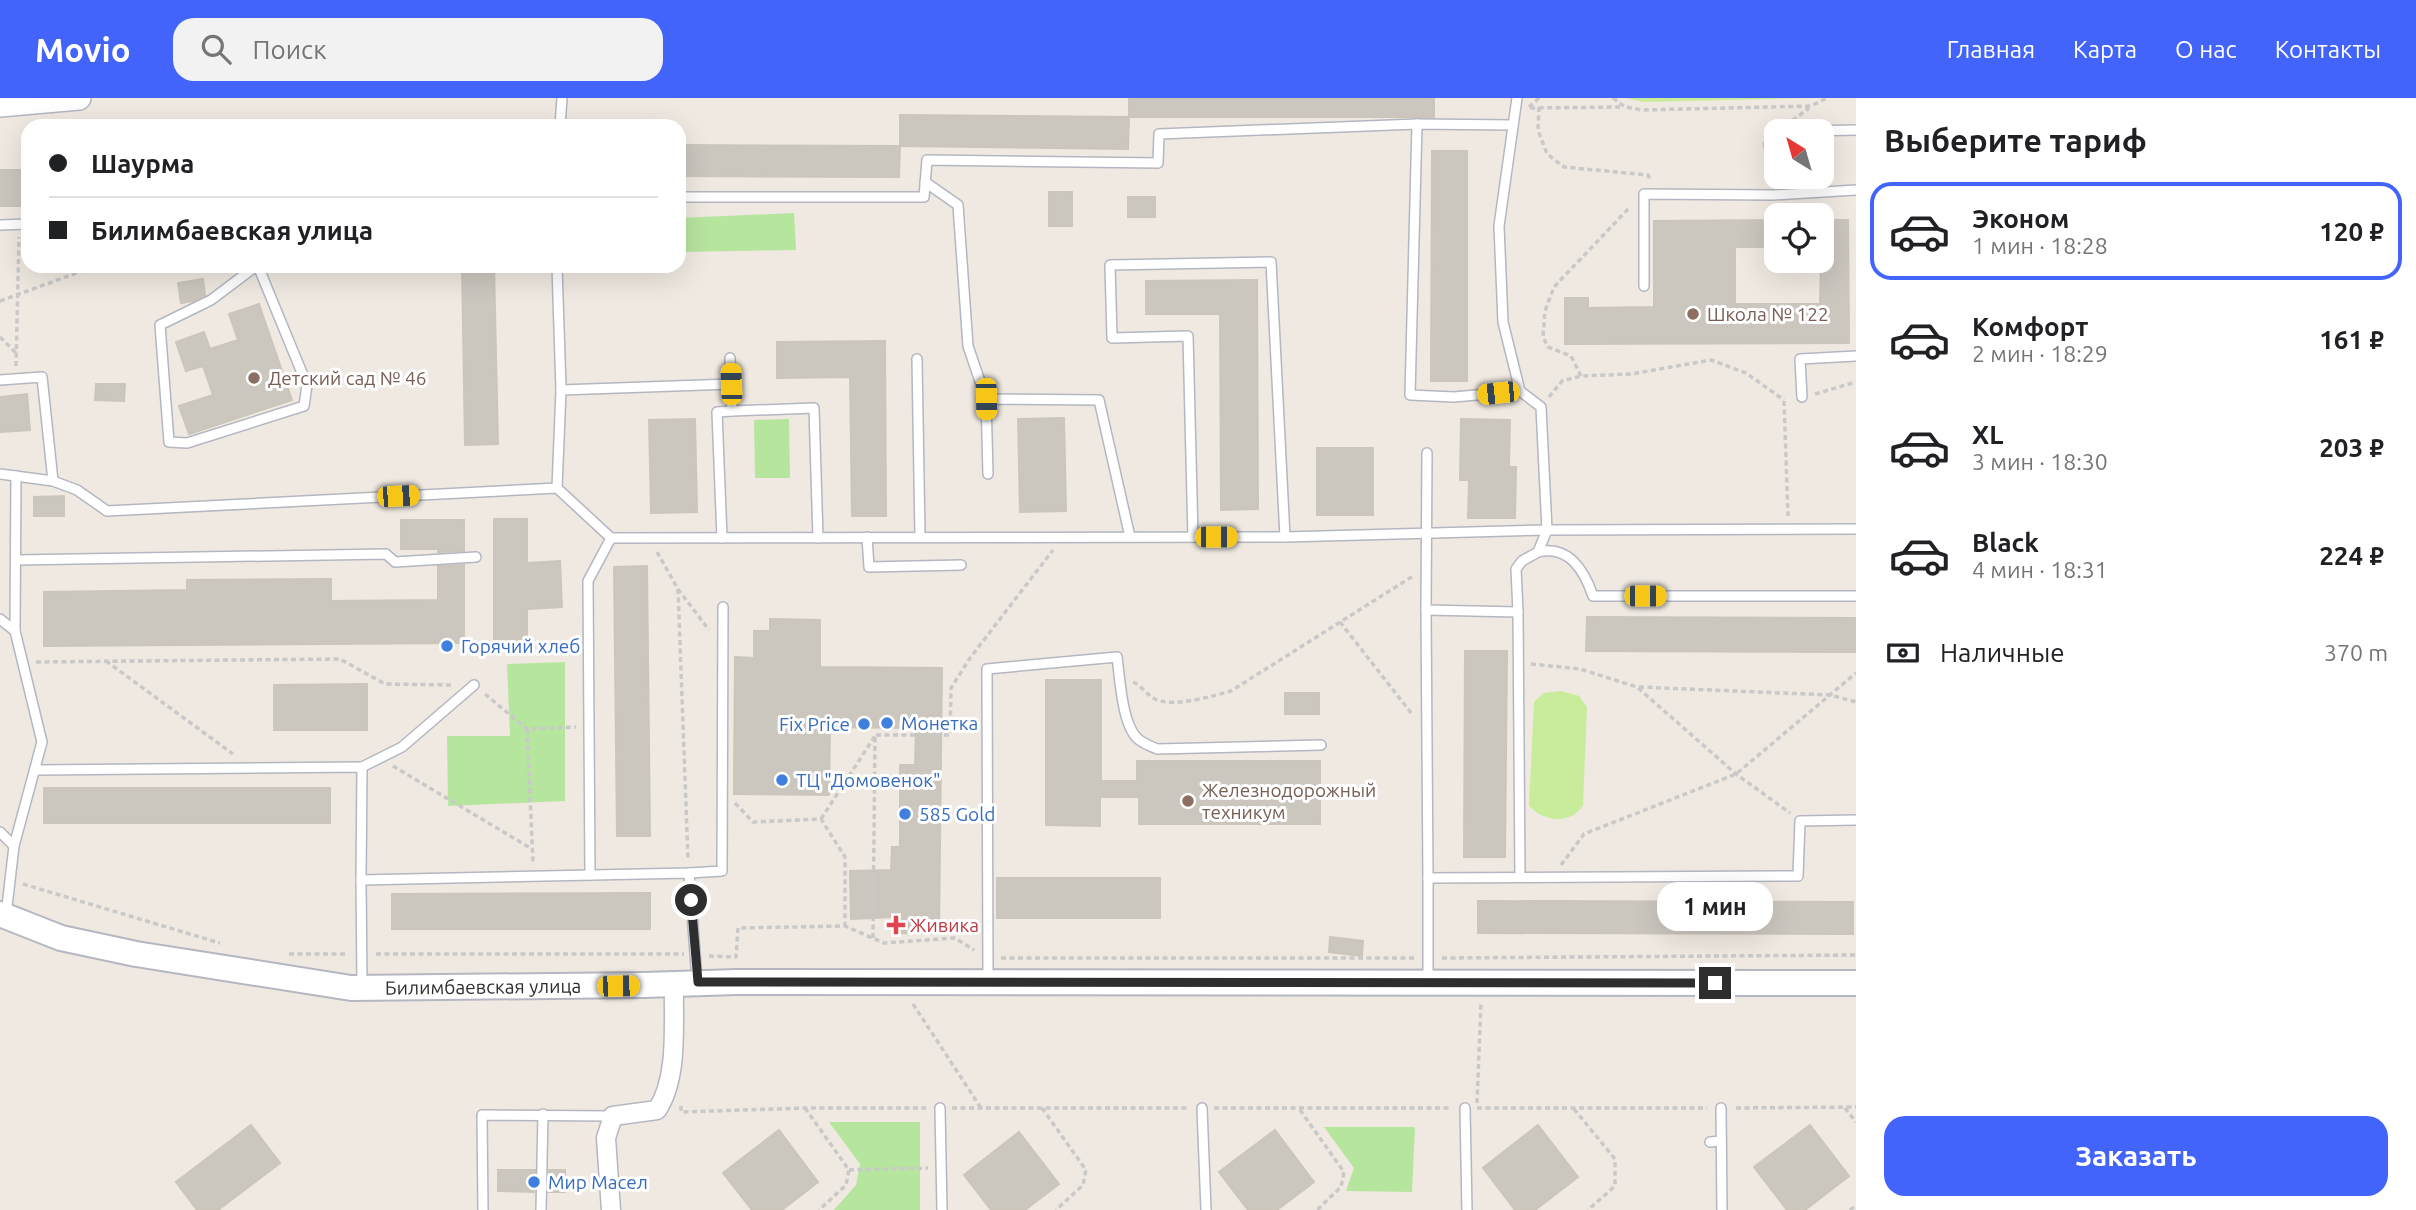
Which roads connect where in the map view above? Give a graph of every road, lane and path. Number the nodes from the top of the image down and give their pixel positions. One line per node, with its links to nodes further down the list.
1 (79, 98): 7 (street)
2 (562, 98): 11 (lane)
3 (1517, 98): 14 (lane)
4 (1539, 98): 9 (path)
5 (1613, 98): 10 (path)
6 (1827, 98): 8 (path)
7 (0, 105)
8 (1811, 106): 10 (path); 12 (path)
9 (1539, 107): 10 (path); 21 (path)
10 (1625, 107)
11 (560, 119)
12 (1794, 119)
13 (1417, 124): 14 (lane); 17 (lane); 46 (lane)
14 (1513, 125): 46 (lane)
15 (1834, 130): 16 (lane)
16 (1856, 130)
17 (925, 181): 24 (lane); 48 (lane)
18 (1772, 189): 23 (path)
19 (1804, 189): 22 (lane)
20 (1856, 190): 22 (lane)
21 (1649, 193): 23 (lane); 32 (lane); 40 (path)
22 (1804, 193): 23 (lane)
23 (1773, 195)
24 (686, 197)
25 (21, 224): 26 (lane)
26 (0, 225)
27 (21, 248): 33 (path)
28 (77, 273): 33 (path)
29 (248, 273): 30 (lane)
30 (260, 273)
31 (557, 273): 45 (lane)
32 (1644, 286)
33 (17, 295): 34 (path); 36 (path)
34 (0, 301)
35 (0, 337): 36 (path)
36 (16, 353): 41 (path)
37 (1856, 356): 47 (lane)
38 (730, 358): 44 (lane)
39 (917, 359): 63 (lane)
40 (1581, 376): 49 (path); 50 (path)
41 (15, 379): 42 (lane); 56 (lane)
42 (0, 380)
43 (1856, 382): 47 (path)
44 (731, 384): 45 (lane); 51 (lane)
45 (561, 390): 57 (lane)
46 (1520, 391): 50 (lane)
47 (1802, 397): 49 (path)
48 (986, 399): 54 (lane); 65 (lane)
49 (1784, 400): 58 (path)
50 (1541, 407): 60 (lane)
51 (732, 411): 70 (lane); 71 (lane)
52 (1427, 453): 61 (lane)
53 (0, 474): 55 (lane)
54 (988, 474)
55 (16, 476): 56 (lane); 74 (lane)
56 (53, 481): 57 (lane)
57 (557, 488): 68 (lane)
58 (1788, 527): 59 (lane); 60 (lane)
59 (1856, 529)
60 (1547, 530): 61 (lane); 72 (lane)
61 (1428, 534): 67 (lane); 76 (lane)
62 (867, 537): 63 (lane); 71 (lane); 75 (lane)
63 (920, 537): 64 (lane)
64 (1063, 537): 65 (lane); 98 (path)
65 (1130, 537): 66 (lane)
66 (1193, 537): 67 (lane); 67 (lane)
67 (1285, 537)
68 (611, 538): 69 (lane); 95 (lane)
69 (650, 538): 70 (lane); 77 (path)
70 (722, 538): 71 (lane)
71 (818, 538)
72 (1538, 552): 78 (lane); 81 (lane)
73 (476, 557): 74 (lane)
74 (16, 559): 84 (lane)
75 (961, 565)
76 (1426, 568): 80 (lane); 83 (path)
77 (678, 589): 85 (path); 112 (path)
78 (1856, 596)
79 (723, 607): 85 (lane)
80 (1426, 610): 81 (lane); 97 (lane)
81 (1518, 612): 88 (lane)
82 (0, 619): 84 (lane)
83 (1339, 622): 90 (path); 97 (path)
84 (15, 631): 87 (lane)
85 (723, 647): 105 (lane)
86 (105, 661): 87 (path); 91 (path); 102 (path)
87 (23, 662): 103 (lane)
88 (1518, 663): 92 (path); 115 (lane)
89 (1856, 673): 93 (path)
90 (1121, 681): 99 (lane); 127 (lane)
91 (474, 685): 96 (path); 100 (lane)
92 (1637, 687): 93 (path); 104 (path)
93 (1830, 695): 94 (path); 104 (path)
94 (1856, 702)
95 (589, 727): 96 (path); 113 (lane)
96 (527, 729): 111 (path)
97 (1427, 733): 117 (lane)
98 (875, 734): 106 (path); 122 (path)
99 (1321, 745)
100 (379, 758): 101 (lane); 111 (path)
101 (362, 767): 102 (lane); 119 (lane)
102 (251, 768): 103 (lane)
103 (36, 770): 110 (lane)
104 (1736, 774): 108 (path); 116 (path)
105 (723, 789): 106 (path); 112 (lane)
106 (821, 819): 121 (path)
107 (1856, 820): 108 (lane)
108 (1800, 821): 116 (lane)
109 (0, 832): 110 (lane)
110 (14, 846): 118 (lane)
111 (532, 849): 114 (path)
112 (688, 873): 113 (lane); 126 (lane)
113 (590, 875): 114 (lane)
114 (533, 876): 119 (lane)
115 (1520, 877): 116 (lane); 117 (lane)
116 (1552, 877)
117 (1428, 878): 130 (lane)
118 (10, 880): 120 (lane); 123 (path)
119 (362, 880): 125 (lane)
120 (3, 916): 131 (main road, Билимбаевская улица)
121 (845, 926): 122 (path); 126 (path)
122 (873, 938): 127 (path)
123 (230, 947)
124 (283, 954): 125 (path)
125 (362, 954): 126 (path); 131 (lane)
126 (695, 955): 128 (lane)
127 (988, 970): 128 (main road, Билимбаевская улица); 130 (main road, Билимбаевская улица)
128 (686, 983): 131 (main road, Билимбаевская улица); 148 (street)
129 (1856, 983): 130 (main road, Билимбаевская улица)
130 (1428, 984)
131 (362, 988)
132 (1481, 1000): 142 (path)
133 (914, 1004): 138 (path)
134 (681, 1098): 136 (path)
135 (1856, 1107): 144 (path)
136 (805, 1108): 137 (path); 153 (path)
137 (940, 1108): 138 (path); 152 (lane)
138 (981, 1108): 139 (path)
139 (1042, 1108): 140 (path); 160 (path)
140 (1202, 1108): 146 (path); 161 (lane)
141 (1465, 1108): 142 (path); 146 (path); 163 (lane)
142 (1477, 1108): 145 (path)
143 (1721, 1108): 144 (path); 145 (path); 150 (lane)
144 (1845, 1108): 149 (path)
145 (1574, 1109): 164 (path)
146 (1300, 1110): 162 (path)
147 (543, 1114): 148 (lane); 155 (lane); 156 (lane)
148 (613, 1116): 157 (street)
149 (1856, 1122)
150 (1721, 1141): 151 (lane); 165 (lane)
151 (1710, 1142)
152 (941, 1169): 153 (path); 159 (lane)
153 (849, 1170): 158 (path)
154 (1856, 1205): 166 (path)
155 (483, 1210)
156 (541, 1210)
157 (611, 1210)
158 (819, 1210)
159 (942, 1210)
160 (1056, 1210)
161 (1206, 1210)
162 (1317, 1210)
163 (1467, 1210)
164 (1588, 1210)
165 (1722, 1210)
166 (1850, 1210)

